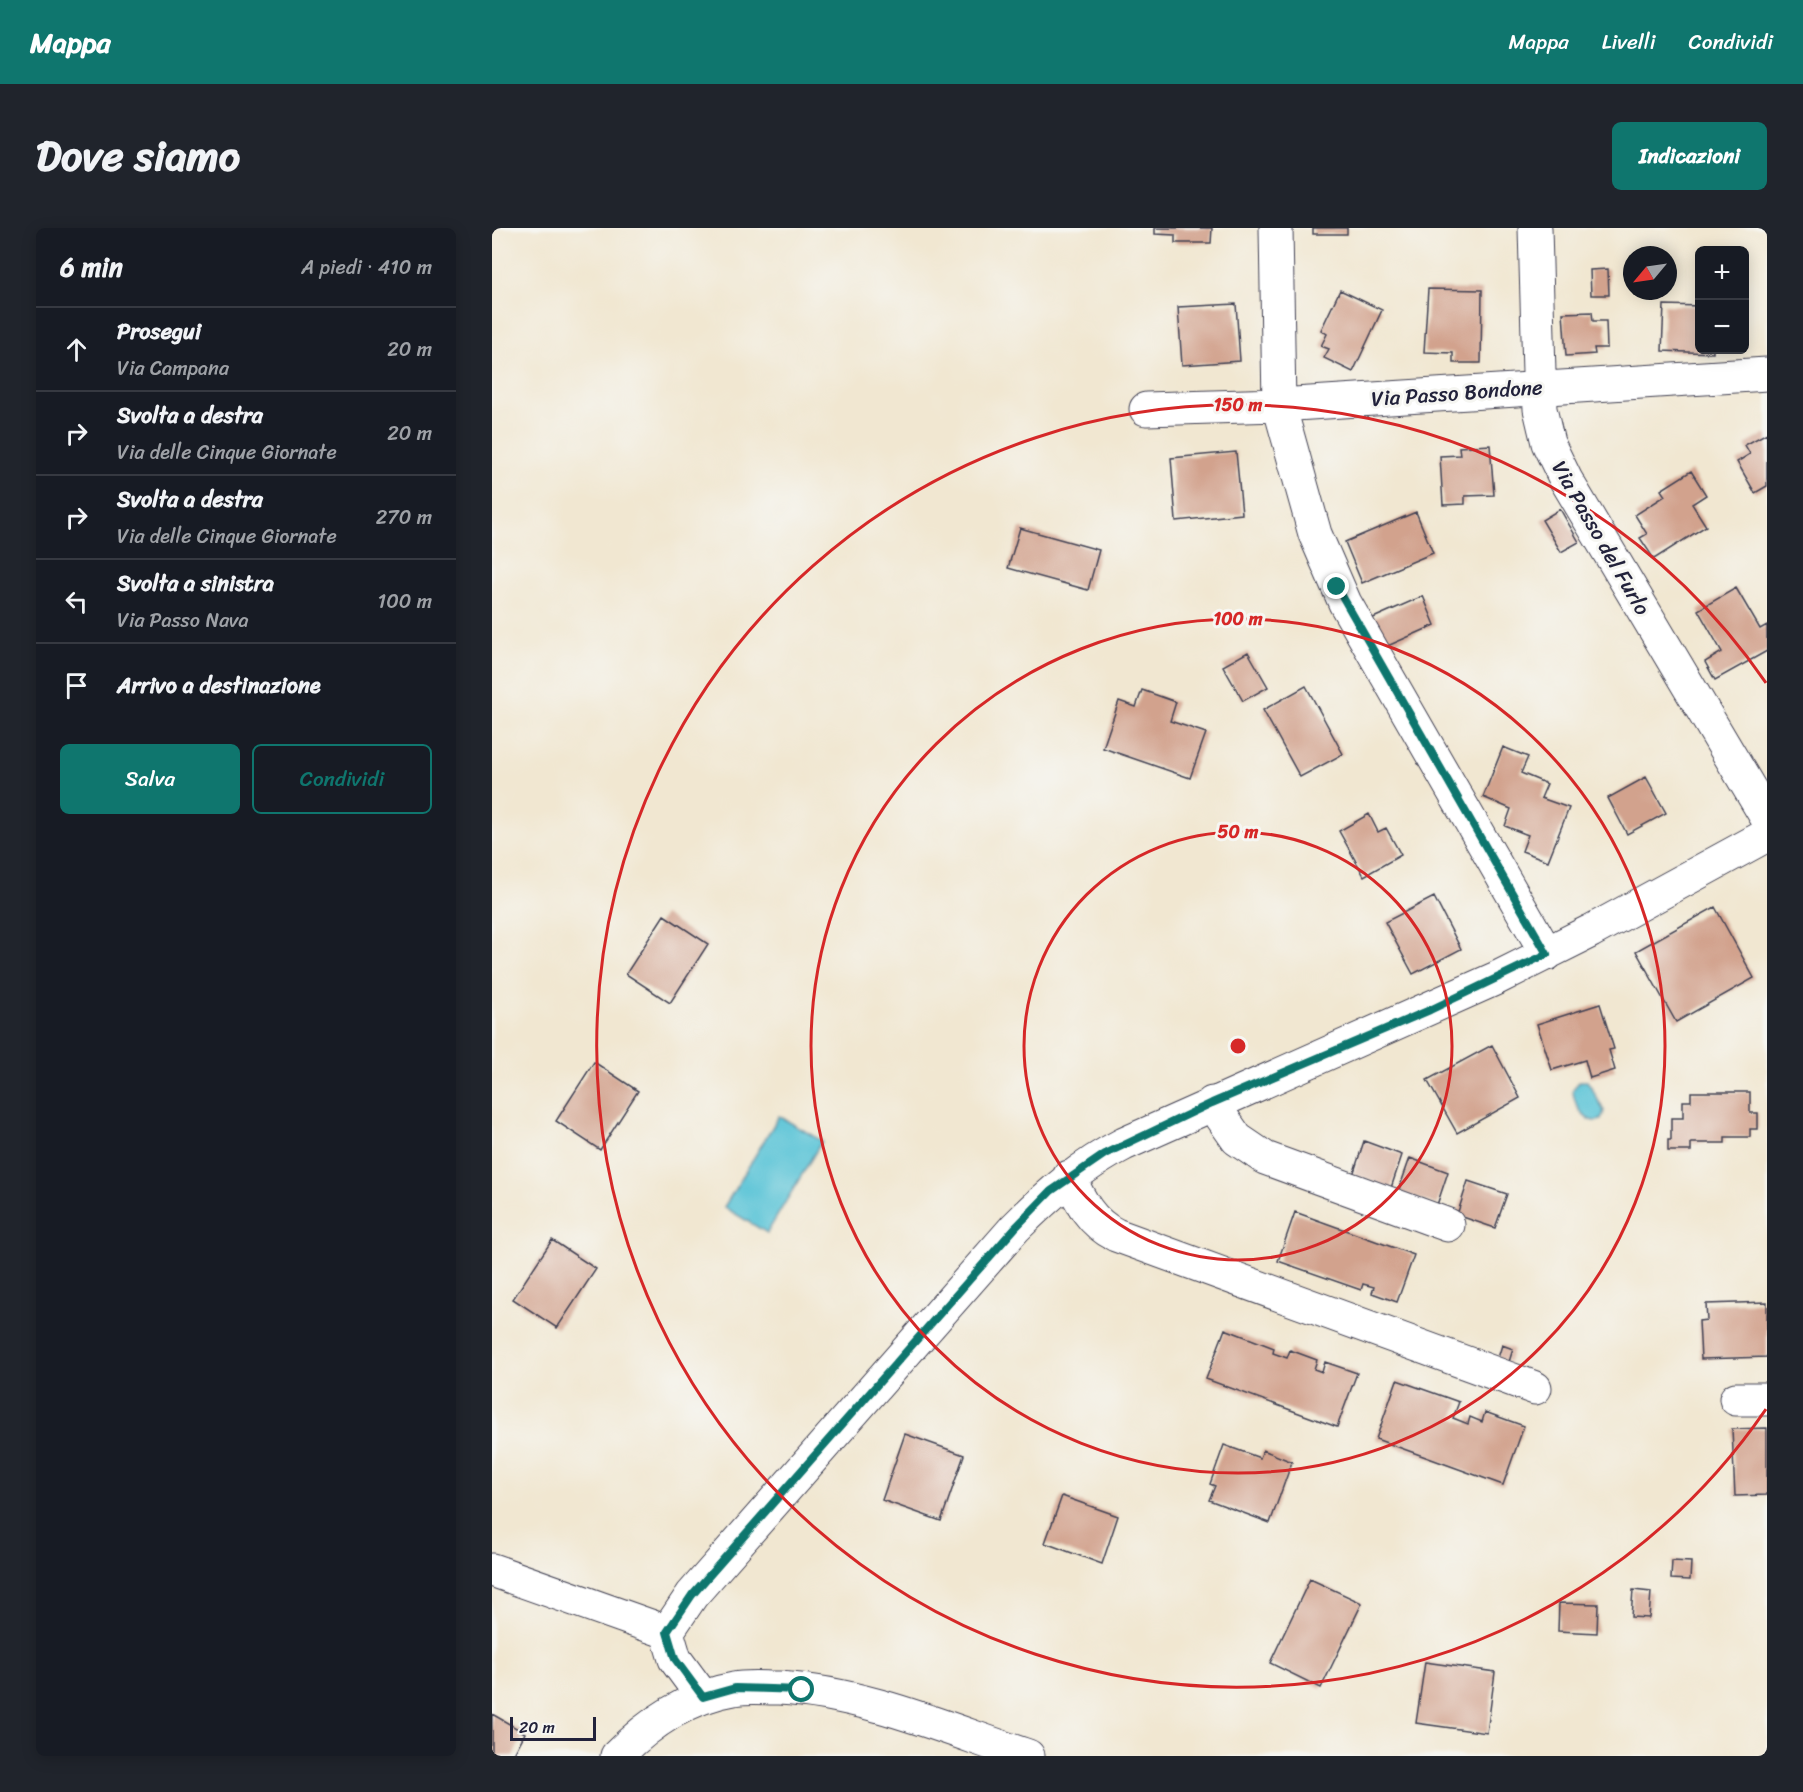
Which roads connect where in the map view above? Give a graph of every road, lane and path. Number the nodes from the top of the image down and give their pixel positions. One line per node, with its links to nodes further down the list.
1 (1276, 228): 5 (street)
2 (1535, 228): 4 (street, Via Passo del Furlo)
3 (1767, 374): 4 (street, Via Passo Bondone)
4 (1538, 387): 5 (street, Via Passo Bondone); 7 (street, Via Passo del Furlo)
5 (1279, 405): 6 (street, Via Passo Bondone); 9 (street)
6 (1146, 408)
7 (1767, 818)
8 (1767, 835): 9 (street)
9 (1547, 954): 10 (street)
10 (1212, 1103): 11 (street); 12 (street)
11 (1069, 1177): 13 (street); 15 (street)
12 (1448, 1225)
13 (1535, 1388)
14 (492, 1570): 15 (street)
15 (667, 1632): 16 (street)
16 (703, 1697): 17 (street); 18 (street)
17 (617, 1756)
18 (1028, 1756)

